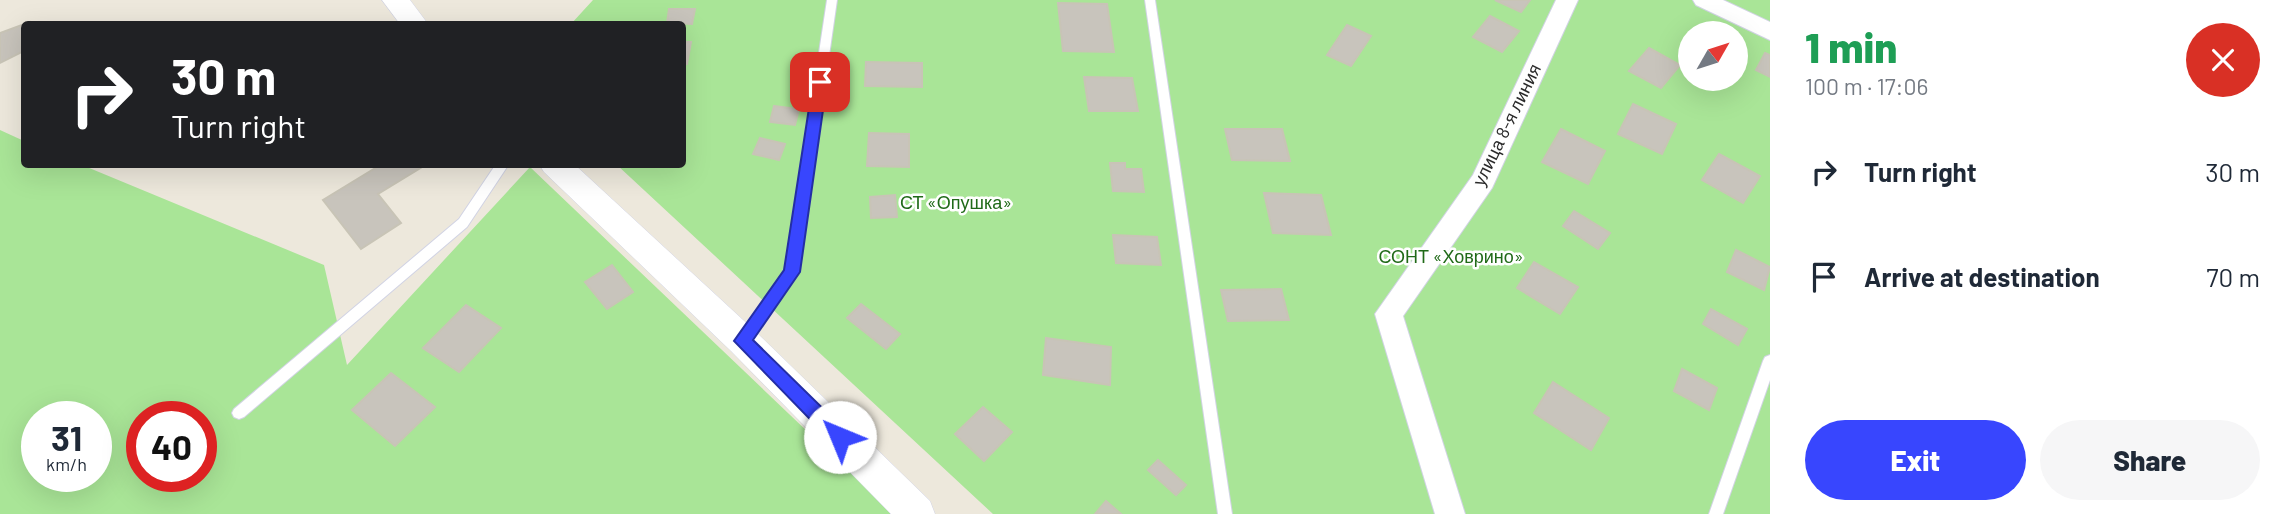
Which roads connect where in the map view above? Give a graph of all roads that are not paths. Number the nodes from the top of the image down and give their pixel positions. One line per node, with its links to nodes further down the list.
1 (395, 0): 6 (street)
2 (832, 0): 10 (lane)
3 (1150, 0): 14 (lane)
4 (1567, 0): 15 (street, улица 8-я линия)
5 (1704, 0): 7 (street)
6 (412, 21)
7 (1770, 32)
8 (500, 168): 12 (lane)
9 (558, 168): 10 (street)
10 (743, 341): 13 (street)
11 (1770, 361): 16 (lane)
12 (239, 413)
13 (917, 514)
14 (1225, 514)
15 (1450, 514)
16 (1716, 514)

